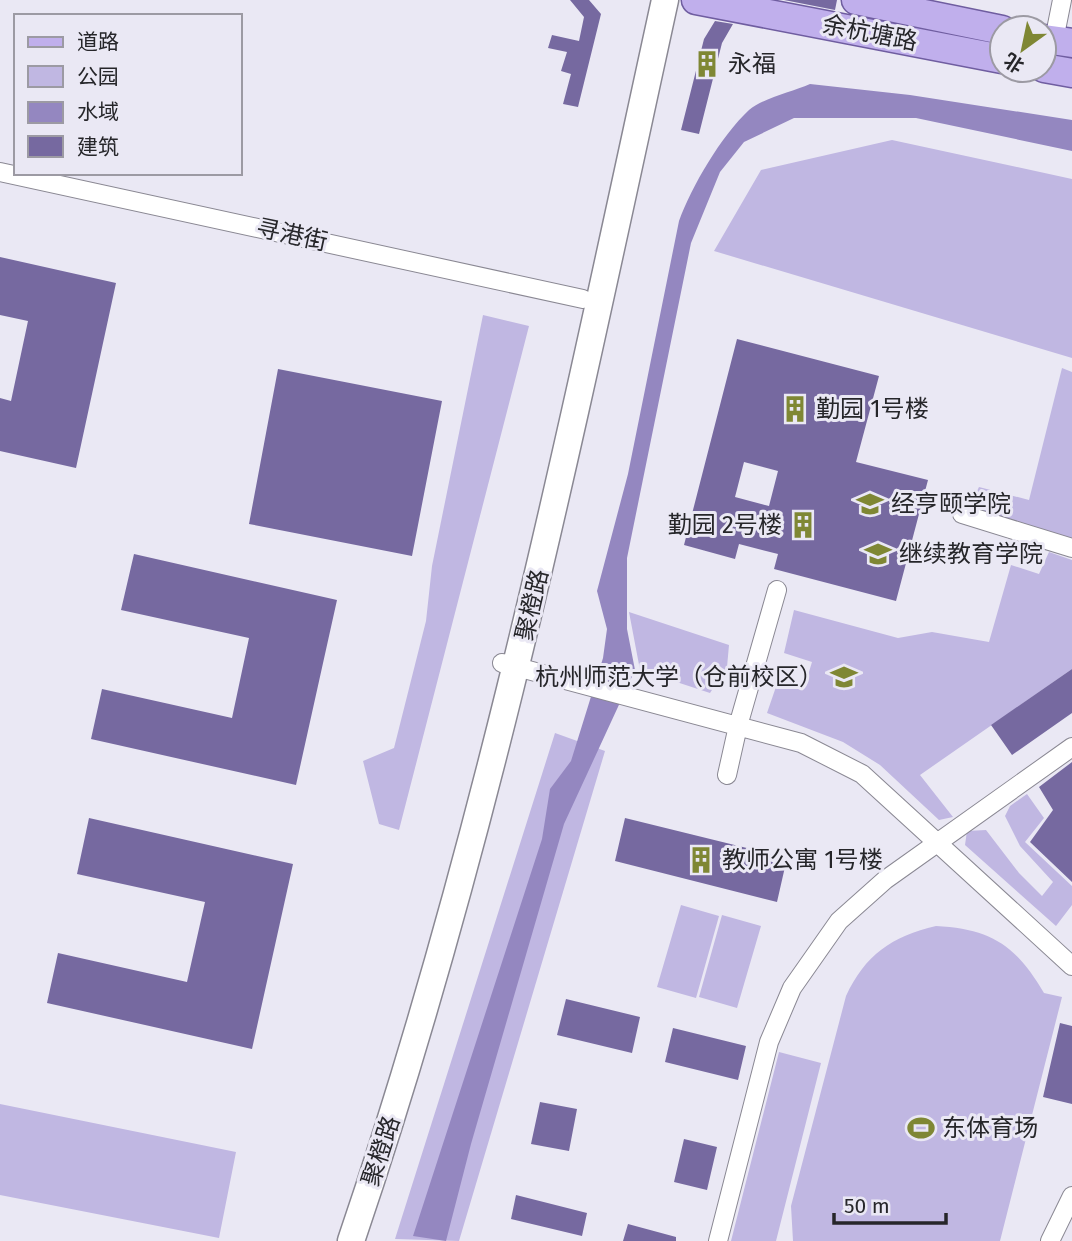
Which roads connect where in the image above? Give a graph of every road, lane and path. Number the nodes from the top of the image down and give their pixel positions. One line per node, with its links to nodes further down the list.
1 (648, 0): 10 (street, 聚橙路)
2 (665, 0): 14 (street, 聚橙路)
3 (696, 0): 8 (main road, 余杭塘路)
4 (856, 0): 6 (main road, 余杭塘路)
5 (1062, 0): 7 (street)
6 (988, 27)
7 (1058, 33)
8 (988, 56)
9 (0, 172): 10 (street, 寻港街)
10 (583, 299): 14 (street, 聚橙路)
11 (962, 514): 12 (street)
12 (1072, 548)
13 (777, 590): 15 (street)
14 (509, 666): 15 (street); 21 (street, 聚橙路); 22 (street, 聚橙路)
15 (738, 726): 17 (street); 18 (street)
16 (1072, 747): 18 (street)
17 (727, 775)
18 (937, 843): 19 (street); 23 (street)
19 (1072, 966)
20 (1072, 1196): 24 (street)
21 (336, 1241)
22 (351, 1241)
23 (718, 1241)
24 (1050, 1241)

